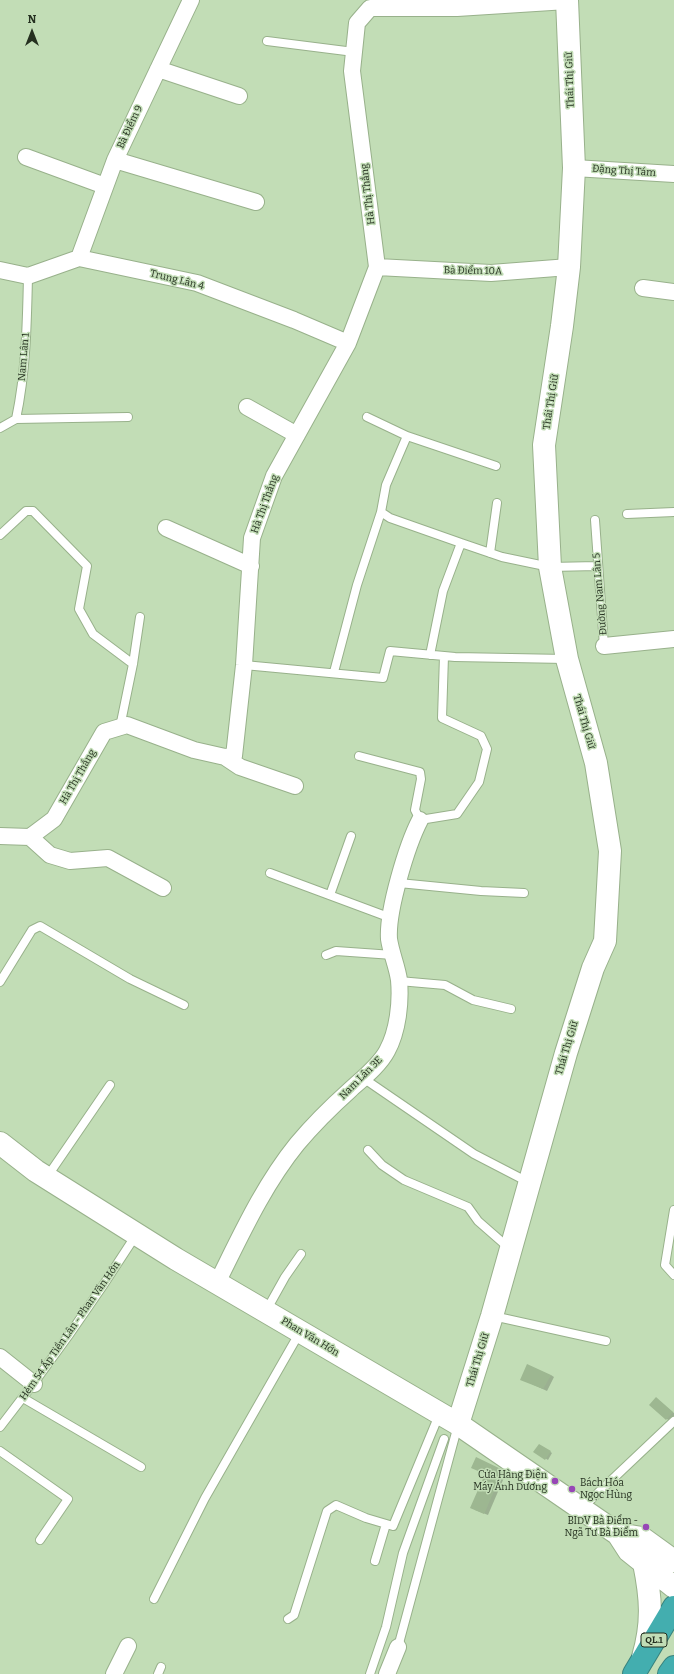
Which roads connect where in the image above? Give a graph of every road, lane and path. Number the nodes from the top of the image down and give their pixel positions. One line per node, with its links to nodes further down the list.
1 (191, 0): 7 (street, Bà Điểm 9)
2 (567, 0): 3 (street, Hà Thị Thắng); 11 (street, Thái Thị Giữ)
3 (530, 2): 4 (street, Hà Thị Thắng)
4 (370, 4): 6 (street, Hà Thị Thắng)
5 (267, 42): 6 (lane)
6 (354, 52): 16 (street, Hà Thị Thắng)
7 (158, 69): 8 (street); 10 (street, Bà Điểm 9)
8 (238, 96)
9 (26, 157): 13 (street)
10 (115, 160): 13 (street, Bà Điểm 9); 14 (street)
11 (574, 168): 12 (street, Đặng Thị Tám); 17 (street, Thái Thị Giữ)
12 (674, 174)
13 (105, 186): 15 (street, Bà Điểm 9)
14 (256, 202)
15 (79, 258): 19 (street); 22 (street, Trung Lân 4)
16 (377, 268): 17 (street, Bà Điểm 10A); 22 (street, Hà Thị Thắng)
17 (569, 268): 42 (street, Thái Thị Giữ)
18 (0, 270): 19 (street)
19 (28, 276): 26 (lane, Nam Lân 1)
20 (643, 288): 21 (street)
21 (674, 292)
22 (348, 343): 28 (street, Hà Thị Thắng)
23 (247, 407): 28 (street)
24 (128, 417): 26 (lane)
25 (367, 417): 29 (lane)
26 (16, 419): 27 (lane)
27 (0, 428)
28 (297, 435): 40 (street, Hà Thị Thắng)
29 (407, 436): 30 (lane); 32 (lane)
30 (496, 466)
31 (497, 503): 39 (lane)
32 (381, 512): 38 (lane); 51 (lane)
33 (674, 512): 34 (lane)
34 (627, 514)
35 (595, 520): 41 (lane, Đường Nam Lân 5)
36 (166, 528): 40 (street)
37 (0, 535): 49 (lane)
38 (461, 544): 39 (lane); 46 (lane)
39 (490, 553): 42 (lane)
40 (251, 566): 50 (street, Hà Thị Thắng)
41 (597, 566): 42 (lane); 45 (lane, Đường Nam Lân 5)
42 (550, 567): 48 (street, Thái Thị Giữ)
43 (140, 617): 49 (lane)
44 (674, 639): 45 (street, Đường Nam Lân 5)
45 (604, 646)
46 (430, 655): 47 (lane); 51 (lane)
47 (444, 656): 48 (lane); 56 (lane)
48 (567, 659): 77 (street, Thái Thị Giữ)
49 (133, 664): 52 (lane)
50 (244, 665): 51 (lane); 54 (street, Hà Thị Thắng)
51 (334, 672)
52 (120, 727): 54 (street); 59 (street, Hà Thị Thắng)
53 (359, 756): 56 (lane)
54 (225, 758): 55 (street)
55 (295, 786)
56 (420, 820): 61 (street, Nam Lân 3E)
57 (0, 836): 59 (street)
58 (351, 836): 64 (lane)
59 (30, 837): 62 (street)
60 (270, 873): 64 (lane)
61 (399, 883): 63 (lane); 65 (street, Nam Lân 3E)
62 (163, 888)
63 (524, 893)
64 (330, 896): 65 (lane)
65 (390, 918): 67 (street, Nam Lân 3E)
66 (326, 955): 67 (lane)
67 (393, 955): 68 (street, Nam Lân 3E)
68 (399, 981): 71 (lane); 72 (street, Nam Lân 3E)
69 (0, 982): 70 (lane)
70 (184, 1005)
71 (511, 1010)
72 (363, 1078): 77 (lane); 83 (street, Nam Lân 3E)
73 (110, 1085): 76 (lane)
74 (0, 1142): 76 (street, Phan Văn Hớn)
75 (368, 1150): 80 (lane)
76 (46, 1177): 79 (street, Phan Văn Hớn)
77 (529, 1182): 80 (street, Thái Thị Giữ)
78 (674, 1210): 82 (lane)
79 (137, 1234): 83 (street, Phan Văn Hớn); 89 (lane, Hẻm 54 Ấp Tiền Lân - Phan Văn Hớn)
80 (510, 1250): 85 (street, Thái Thị Giữ)
81 (301, 1254): 84 (lane)
82 (674, 1275)
83 (217, 1283): 84 (street, Phan Văn Hớn)
84 (266, 1311): 86 (street, Phan Văn Hớn)
85 (492, 1316): 87 (lane); 92 (street, Thái Thị Giữ)
86 (300, 1330): 92 (street, Phan Văn Hớn); 104 (lane)
87 (606, 1341)
88 (0, 1357): 89 (street)
89 (34, 1384): 90 (lane, Hẻm 54 Ấp Tiền Lân - Phan Văn Hớn)
90 (23, 1398): 93 (lane, Hẻm 54 Ấp Tiền Lân - Phan Văn Hớn); 95 (lane)
91 (674, 1421): 96 (lane)
92 (447, 1426): 96 (street, Phan Văn Hớn); 97 (lane); 108 (lane); 112 (lane)
93 (0, 1427)
94 (0, 1451): 98 (lane)
95 (141, 1466)
96 (581, 1508): 100 (street, Phan Văn Hớn)
97 (386, 1524): 101 (lane); 106 (lane)
98 (40, 1540)
99 (674, 1546): 100 (street)
100 (646, 1553): 102 (street, Phan Văn Hớn); 103 (street, Phan Văn Hớn); 109 (street)
101 (374, 1561)
102 (674, 1561)
103 (674, 1587)
104 (154, 1600)
105 (674, 1607): 109 (highway, QL.1)
106 (288, 1619)
107 (128, 1646): 111 (street)
108 (398, 1647): 113 (street)
109 (638, 1667)
110 (674, 1667): 114 (highway)
111 (114, 1674)
112 (370, 1674)
113 (388, 1674)
114 (669, 1674)

